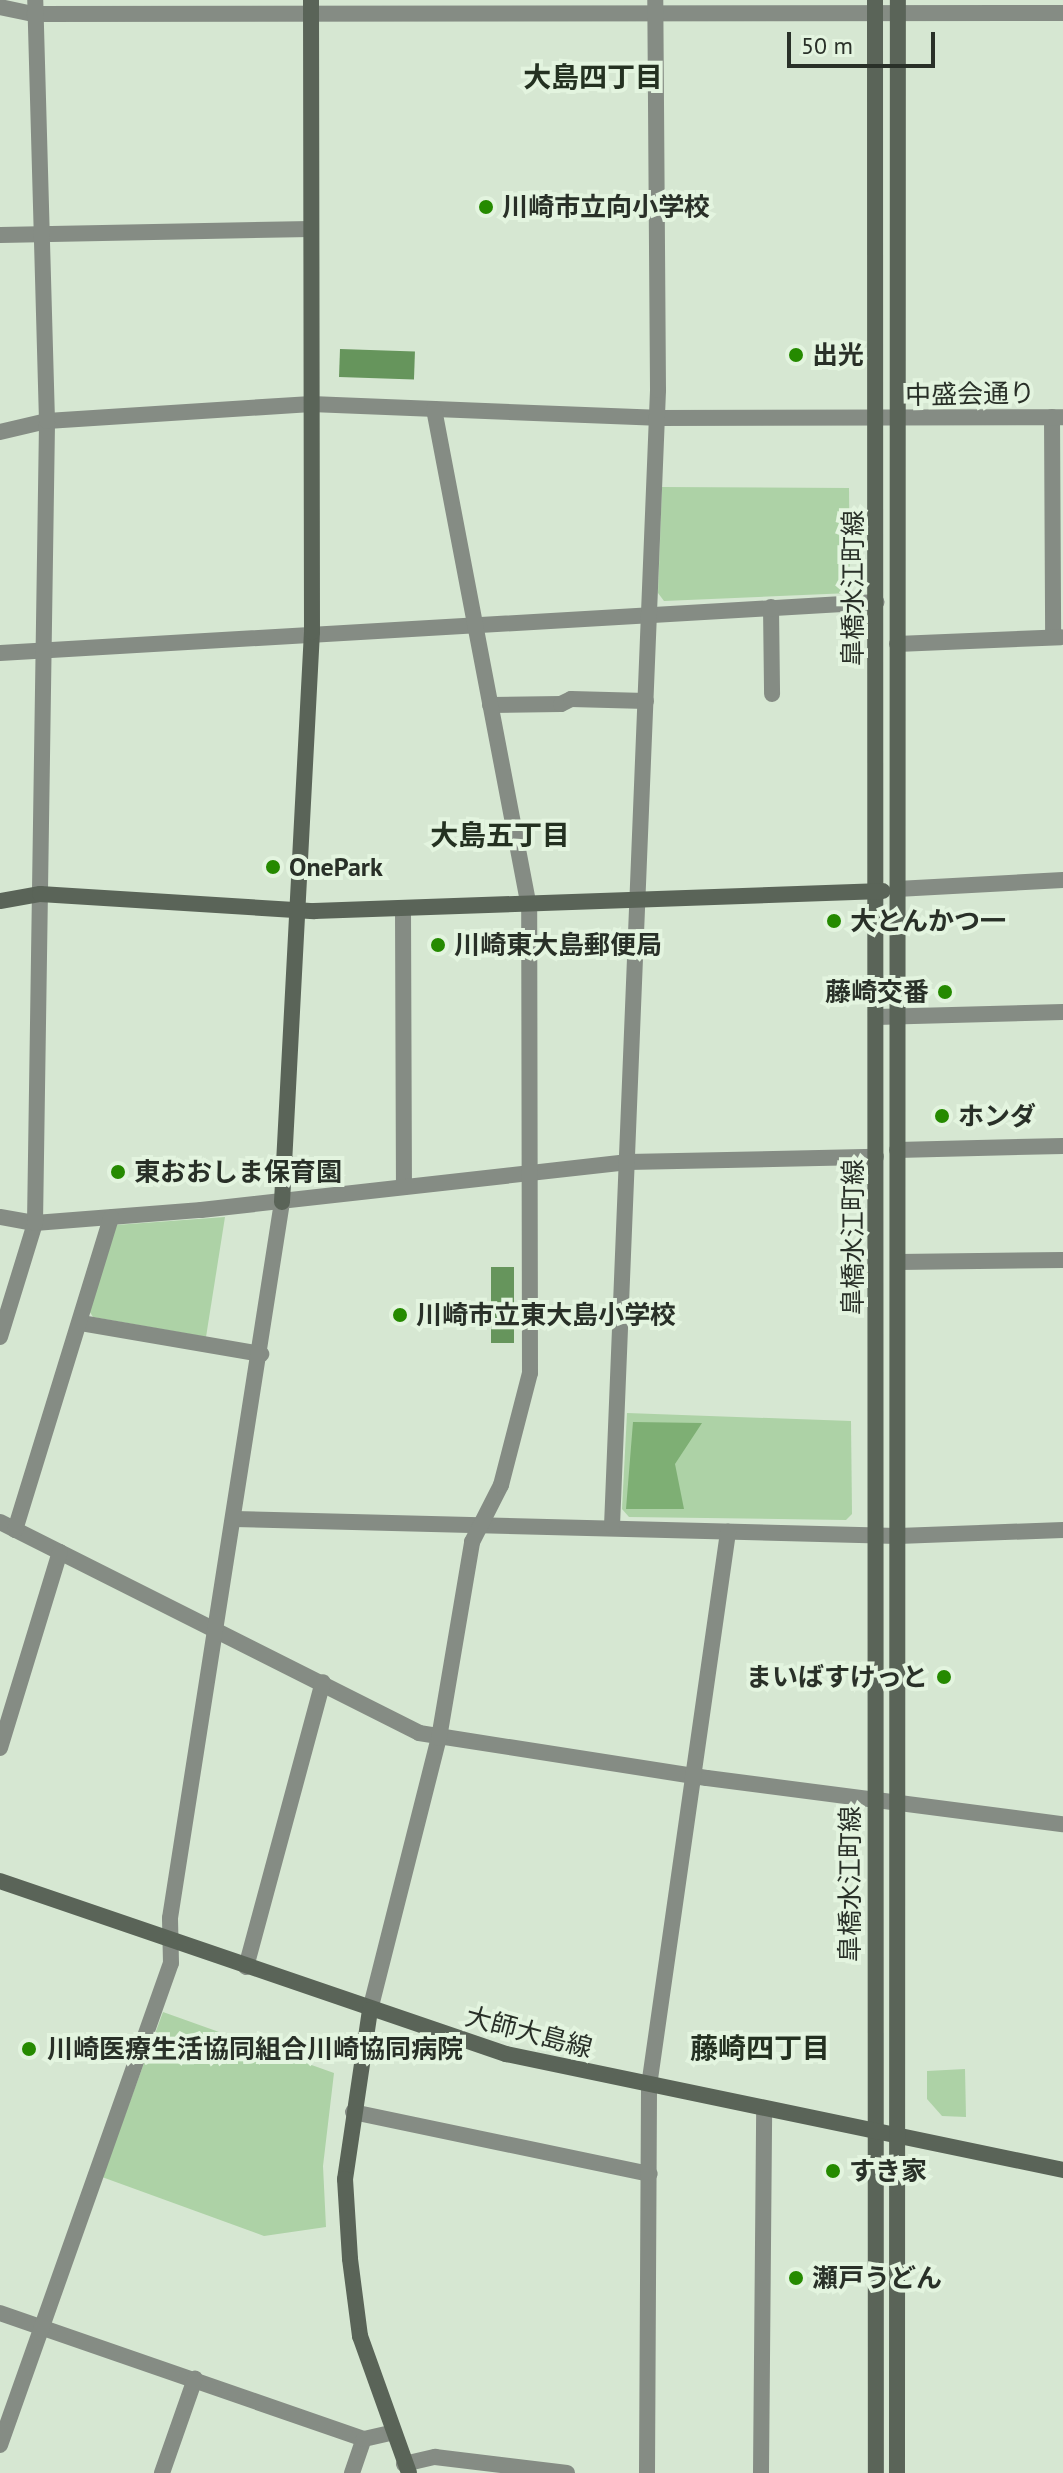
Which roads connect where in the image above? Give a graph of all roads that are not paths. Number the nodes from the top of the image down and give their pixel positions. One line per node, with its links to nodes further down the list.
1 (311, 5): 2 (street); 6 (street); 8 (street)
2 (655, 6): 3 (street); 14 (street)
3 (875, 6): 4 (street); 15 (street, 皐橋水江町線)
4 (898, 6): 7 (street); 16 (street, 皐橋水江町線)
5 (0, 7): 6 (street)
6 (34, 7): 9 (street)
7 (1063, 13)
8 (311, 229): 9 (street); 11 (street)
9 (42, 234): 10 (street); 17 (street)
10 (0, 235)
11 (311, 404): 12 (street, 中盛会通り); 17 (street, 中盛会通り); 23 (street)
12 (434, 409): 14 (street, 中盛会通り); 22 (street)
13 (1058, 417): 16 (street, 中盛会通り); 24 (street)
14 (656, 418): 15 (street, 中盛会通り); 21 (street)
15 (878, 418): 16 (street, 中盛会通り); 19 (street, 皐橋水江町線)
16 (898, 418): 25 (street, 皐橋水江町線)
17 (47, 421): 18 (street, 中盛会通り); 26 (street)
18 (0, 432)
19 (877, 602): 20 (street); 33 (street, 皐橋水江町線)
20 (771, 607): 21 (street); 28 (street)
21 (649, 614): 22 (street); 29 (street)
22 (475, 624): 23 (street); 30 (street)
23 (312, 632): 26 (street); 39 (street)
24 (1058, 637): 25 (street)
25 (897, 644): 32 (street, 皐橋水江町線)
26 (42, 647): 27 (street); 34 (street)
27 (0, 653)
28 (772, 694)
29 (646, 701): 30 (street); 36 (street)
30 (490, 705): 37 (street)
31 (1063, 880): 32 (street)
32 (897, 889): 33 (street); 42 (street, 皐橋水江町線)
33 (876, 892): 36 (street); 41 (street, 皐橋水江町線)
34 (40, 894): 35 (street); 39 (street); 52 (street)
35 (0, 901)
36 (636, 902): 37 (street); 46 (street)
37 (529, 907): 38 (street); 47 (street)
38 (403, 910): 39 (street); 48 (street)
39 (297, 912): 49 (street)
40 (1063, 1012): 42 (street)
41 (876, 1017): 42 (street); 45 (street, 皐橋水江町線)
42 (897, 1017): 44 (street, 皐橋水江町線)
43 (1063, 1146): 44 (street)
44 (897, 1150): 54 (street, 皐橋水江町線)
45 (876, 1157): 46 (street); 64 (street, 皐橋水江町線)
46 (628, 1162): 47 (street); 61 (street)
47 (528, 1173): 48 (street); 60 (street)
48 (404, 1187): 49 (street)
49 (282, 1202): 51 (street); 57 (street)
50 (0, 1217): 52 (street)
51 (111, 1217): 52 (street); 55 (street)
52 (35, 1223): 56 (street)
53 (1063, 1260): 54 (street)
54 (898, 1262): 65 (street, 皐橋水江町線)
55 (81, 1323): 57 (street); 59 (street)
56 (0, 1337)
57 (261, 1354): 58 (street)
58 (234, 1519): 60 (street); 67 (street)
59 (8, 1526): 66 (street)
60 (479, 1526): 61 (street); 69 (street)
61 (612, 1526): 63 (street)
62 (1063, 1530): 65 (street)
63 (728, 1532): 64 (street); 71 (street)
64 (878, 1535): 65 (street); 72 (street, 皐橋水江町線)
65 (898, 1536): 73 (street, 皐橋水江町線)
66 (60, 1552): 67 (street); 70 (street)
67 (215, 1630): 68 (street); 76 (street)
68 (323, 1682): 69 (street); 77 (street)
69 (439, 1738): 71 (street); 78 (street)
70 (0, 1748)
71 (692, 1776): 72 (street); 79 (street)
72 (874, 1801): 73 (street); 82 (street, 皐橋水江町線)
73 (898, 1805): 74 (street); 83 (street, 皐橋水江町線)
74 (1063, 1824)
75 (0, 1881): 76 (street, 大師大島線)
76 (172, 1942): 77 (street, 大師大島線); 87 (street)
77 (246, 1967): 78 (street, 大師大島線)
78 (370, 2010): 79 (street, 大師大島線); 81 (street)
79 (649, 2086): 80 (street, 大師大島線); 85 (street)
80 (764, 2109): 82 (street, 大師大島線); 97 (street)
81 (353, 2112): 85 (street); 89 (street)
82 (876, 2133): 83 (street, 大師大島線); 98 (street, 皐橋水江町線)
83 (900, 2136): 84 (street, 大師大島線); 99 (street, 皐橋水江町線)
84 (1063, 2170)
85 (650, 2174): 96 (street)
86 (0, 2313): 87 (street)
87 (41, 2327): 88 (street); 91 (street)
88 (195, 2379): 90 (street); 93 (street)
89 (391, 2433): 90 (street); 92 (street)
90 (364, 2439): 94 (street)
91 (0, 2445)
92 (406, 2469): 95 (street)
93 (162, 2473)
94 (352, 2473)
95 (567, 2473)
96 (647, 2473)
97 (761, 2473)
98 (876, 2473)
99 (897, 2473)

